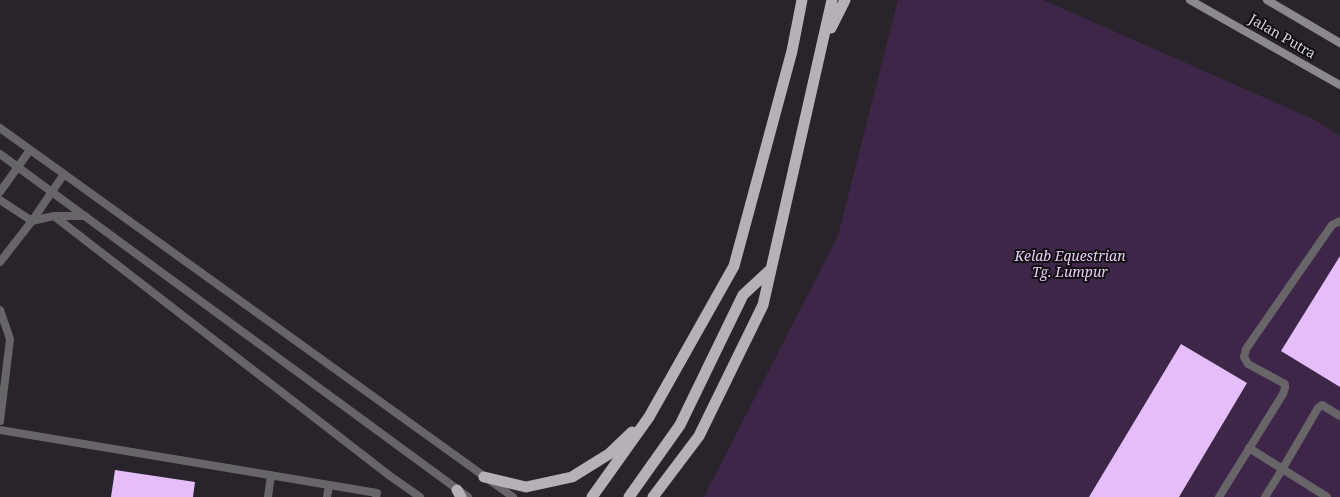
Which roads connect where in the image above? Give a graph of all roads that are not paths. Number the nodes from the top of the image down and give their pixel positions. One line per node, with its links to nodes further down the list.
1 (802, 0): 25 (highway)
2 (832, 0): 7 (highway)
3 (845, 0): 7 (highway)
4 (1190, 0): 8 (main road, Jalan Putra)
5 (1267, 0): 6 (main road, Jalan Putra)
6 (1340, 43)
7 (822, 46): 22 (highway)
8 (1340, 85)
9 (0, 128): 10 (street)
10 (30, 150): 12 (street); 13 (street)
11 (0, 154): 12 (street)
12 (18, 167): 14 (street); 15 (street)
13 (64, 174): 15 (street); 31 (street)
14 (0, 192)
15 (52, 192): 18 (street); 19 (street)
16 (0, 200): 19 (street)
17 (54, 216): 18 (street); 19 (street); 37 (street)
18 (85, 216): 33 (street)
19 (32, 221): 21 (street)
20 (1340, 221): 28 (street)
21 (0, 262)
22 (770, 269): 41 (highway); 42 (highway)
23 (0, 310): 26 (street)
24 (1340, 416): 29 (street)
25 (649, 417): 31 (highway); 40 (highway)
26 (0, 421)
27 (0, 430): 30 (street)
28 (1249, 448): 29 (street); 43 (street)
29 (1283, 468): 44 (street); 45 (street)
30 (271, 475): 32 (street); 34 (street)
31 (484, 477): 39 (street)
32 (329, 485): 35 (street); 36 (street)
33 (459, 493): 38 (street)
34 (268, 497)
35 (327, 497)
36 (376, 497)
37 (420, 497)
38 (468, 497)
39 (513, 497)
40 (592, 497)
41 (629, 497)
42 (653, 497)
43 (1219, 497)
44 (1265, 497)
45 (1326, 497)

